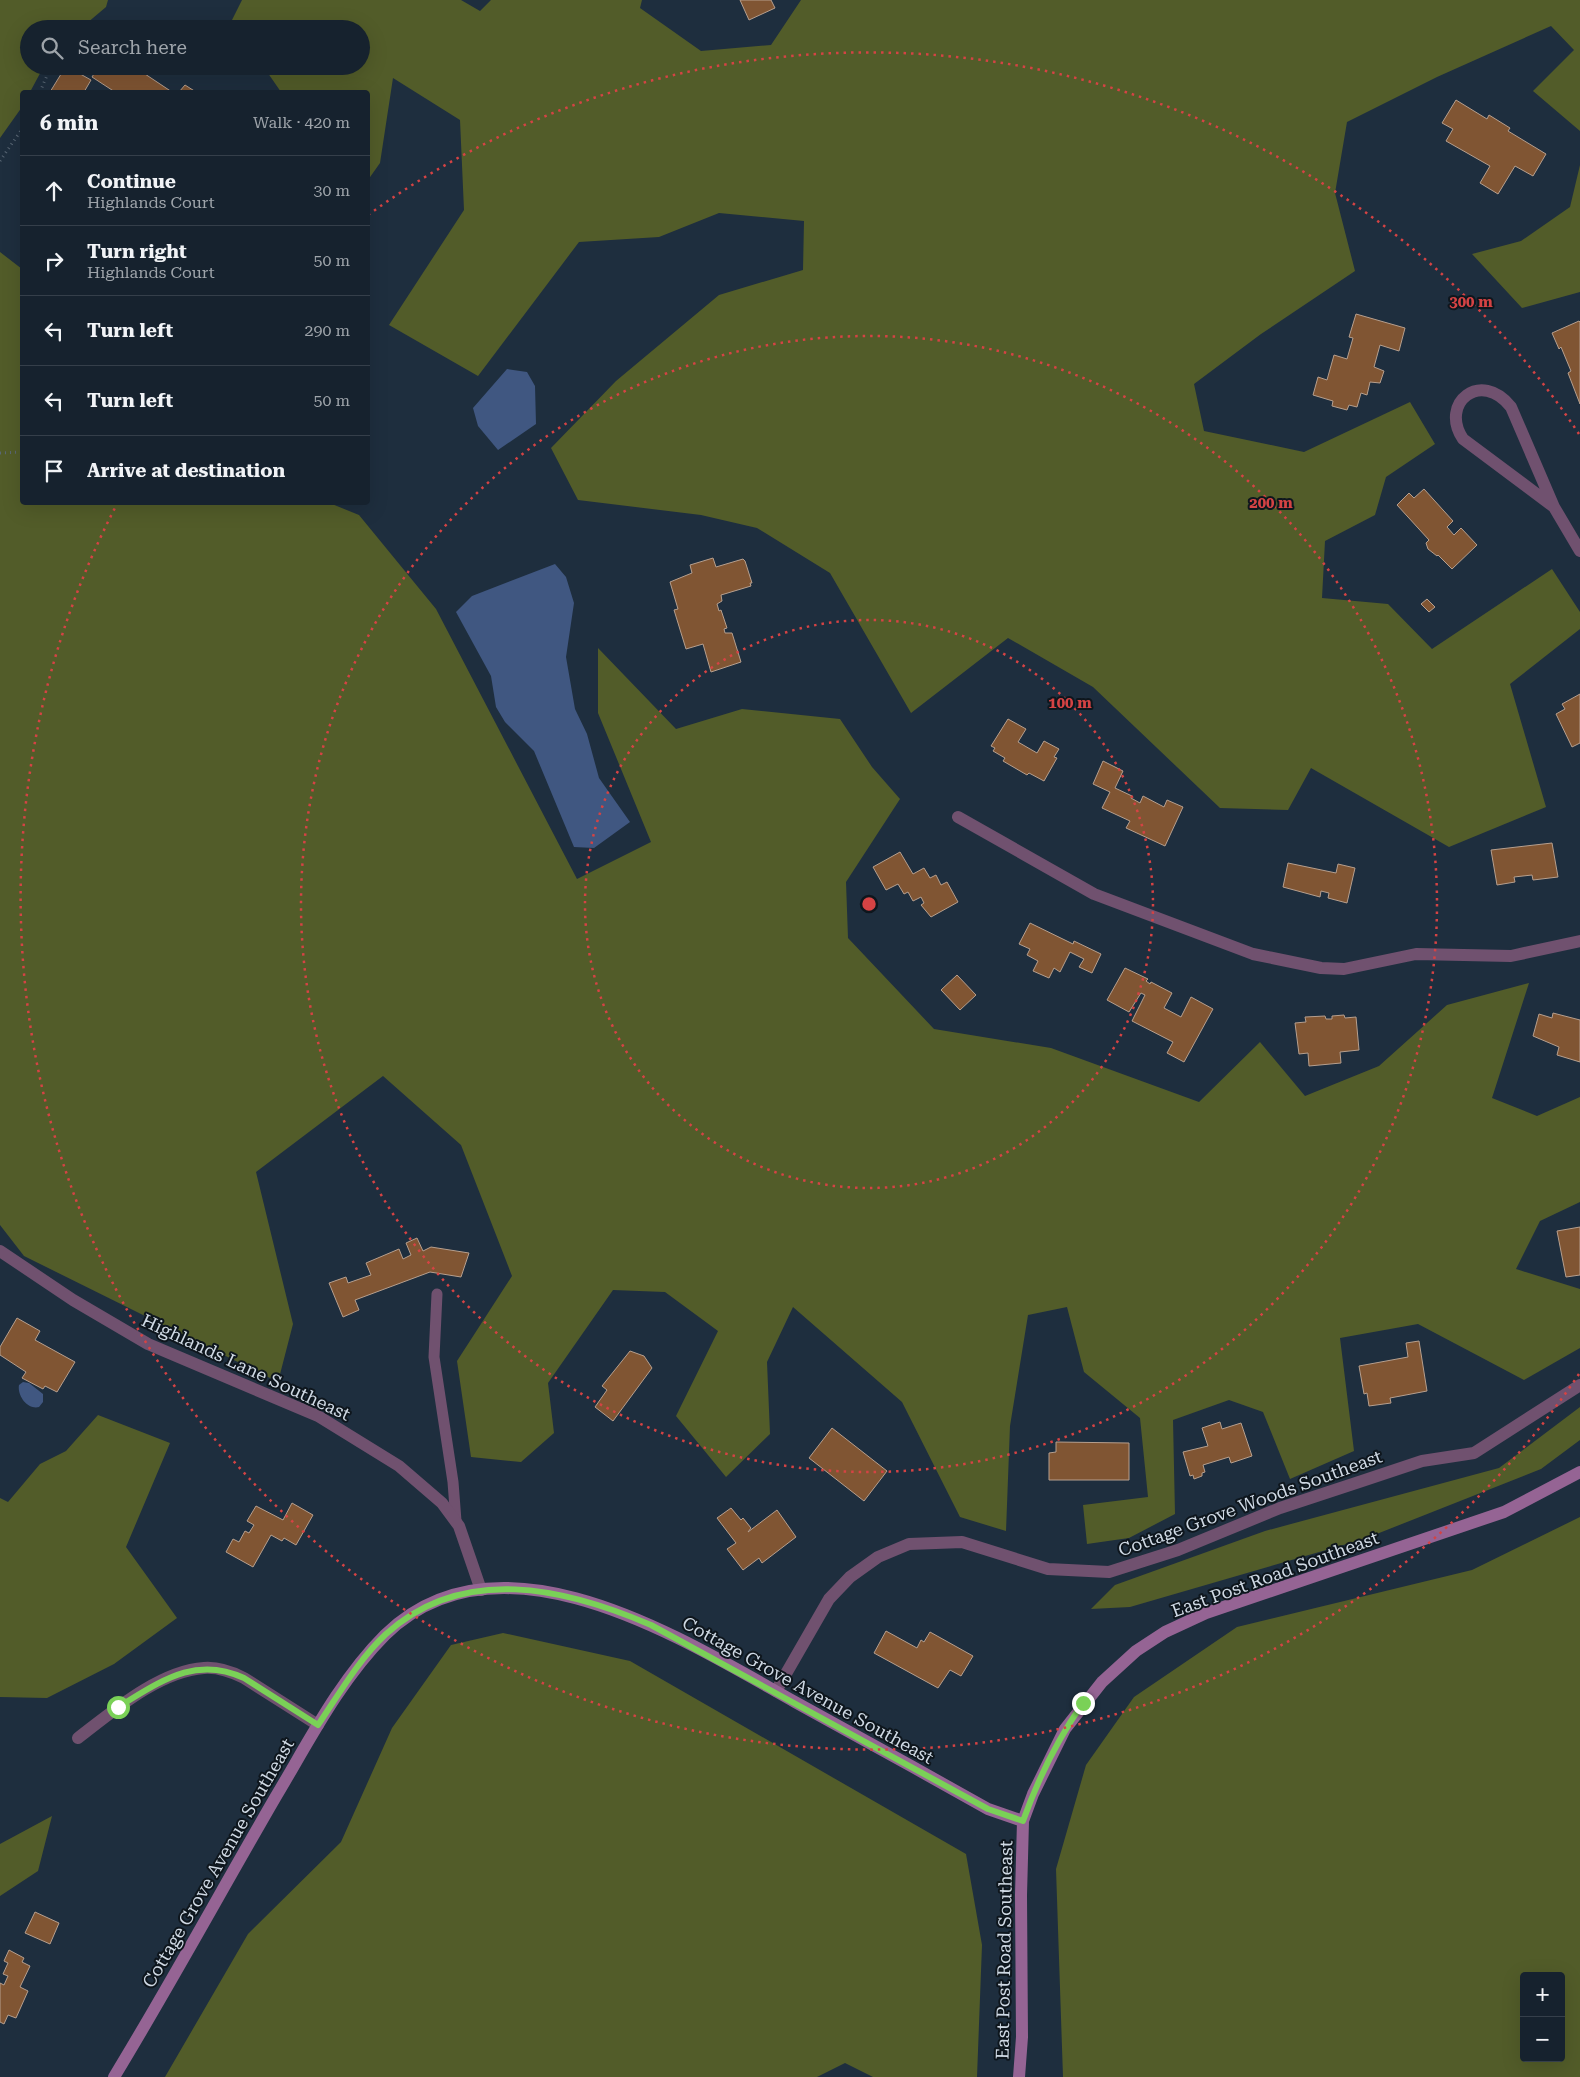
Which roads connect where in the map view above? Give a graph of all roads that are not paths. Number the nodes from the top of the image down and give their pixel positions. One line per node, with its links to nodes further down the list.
1 (1554, 507): 1 (street); 2 (street)
2 (1580, 551)
3 (958, 817): 4 (street)
4 (1580, 941)
5 (0, 1251): 9 (street, Highlands Lane Southeast)
6 (437, 1294): 9 (lane)
7 (1580, 1385): 11 (street, Cottage Grove Woods Southeast)
8 (1580, 1472): 14 (main road, East Post Road Southeast)
9 (456, 1521): 10 (street, Highlands Lane Southeast)
10 (480, 1590): 11 (main road, Cottage Grove Avenue Southeast); 12 (main road, Cottage Grove Avenue Southeast)
11 (776, 1691): 14 (main road, Cottage Grove Avenue Southeast)
12 (318, 1725): 13 (street); 15 (main road, Cottage Grove Avenue Southeast)
13 (78, 1738)
14 (1023, 1821): 16 (main road, East Post Road Southeast)
15 (114, 2077)
16 (1019, 2077)

